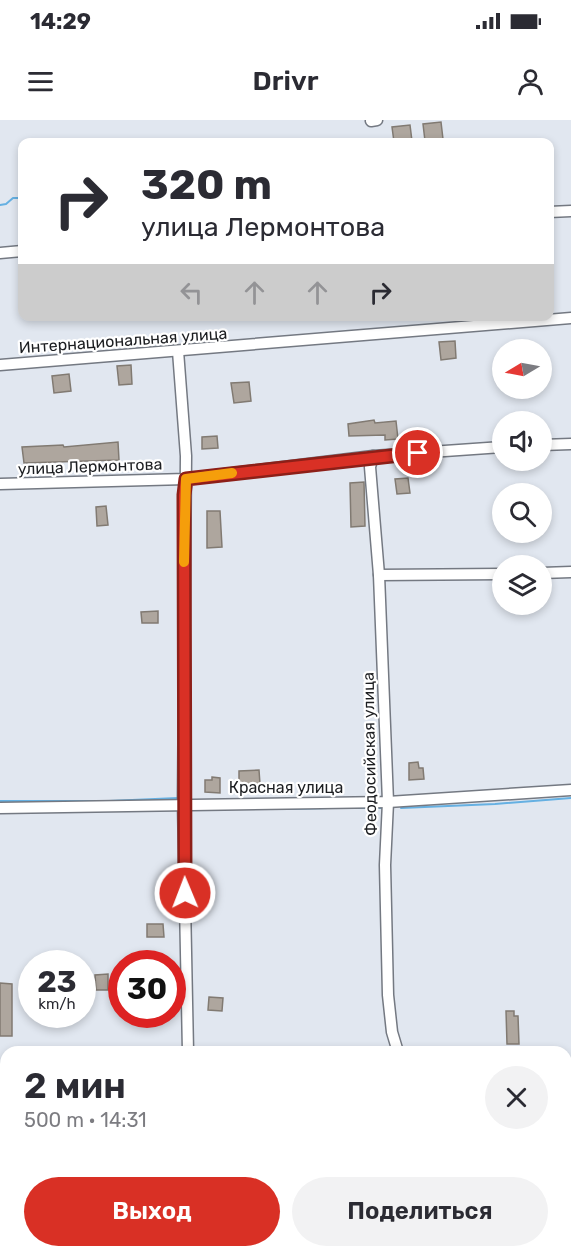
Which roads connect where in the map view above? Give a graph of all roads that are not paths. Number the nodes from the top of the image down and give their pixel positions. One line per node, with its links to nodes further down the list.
1 (571, 211): 2 (street)
2 (554, 212)
3 (18, 251): 4 (street)
4 (0, 253)
5 (571, 318): 6 (street, Интернациональная улица)
6 (554, 319)
7 (535, 321): 8 (street, Интернациональная улица)
8 (178, 351): 9 (street, Интернациональная улица); 14 (street)
9 (0, 365)
10 (571, 444): 11 (street)
11 (552, 445)
12 (492, 448): 13 (street, улица Лермонтова)
13 (373, 456): 14 (street, улица Лермонтова); 19 (street, Феодосийская улица)
14 (186, 479): 15 (street, улица Лермонтова); 22 (street)
15 (0, 484)
16 (571, 572): 17 (street)
17 (552, 573)
18 (492, 574): 19 (street)
19 (379, 575): 21 (street, Феодосийская улица)
20 (571, 790): 21 (street, Красная улица)
21 (388, 802): 22 (street, Красная улица); 25 (street, Феодосийская улица)
22 (183, 803): 23 (street, Красная улица); 24 (street)
23 (0, 808)
24 (188, 1046)
25 (396, 1046)

